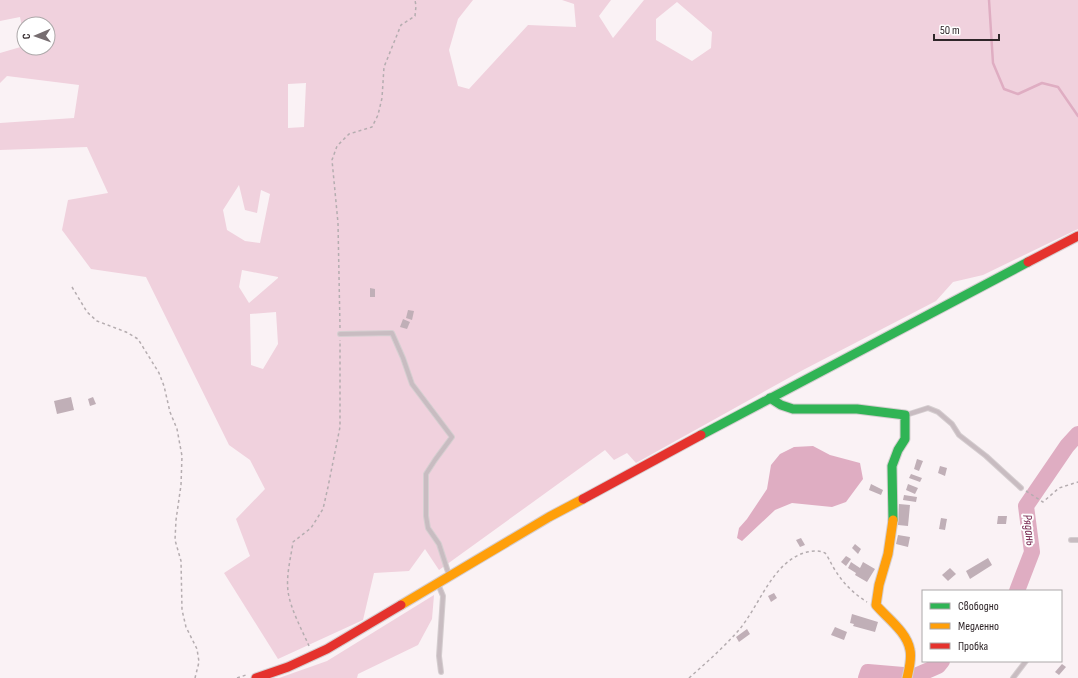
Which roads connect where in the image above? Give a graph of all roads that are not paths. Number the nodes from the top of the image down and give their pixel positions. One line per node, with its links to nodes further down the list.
1 (1078, 236): 3 (street)
2 (340, 334): 8 (lane)
3 (770, 398): 4 (street); 8 (street)
4 (905, 415): 5 (lane); 13 (street)
5 (1021, 488)
6 (1071, 540): 7 (lane)
7 (1078, 540)
8 (450, 577): 9 (street)
9 (437, 584): 11 (lane); 12 (street)
10 (1025, 662): 14 (lane)
11 (441, 672)
12 (256, 678)
13 (907, 678)
14 (1013, 678)

